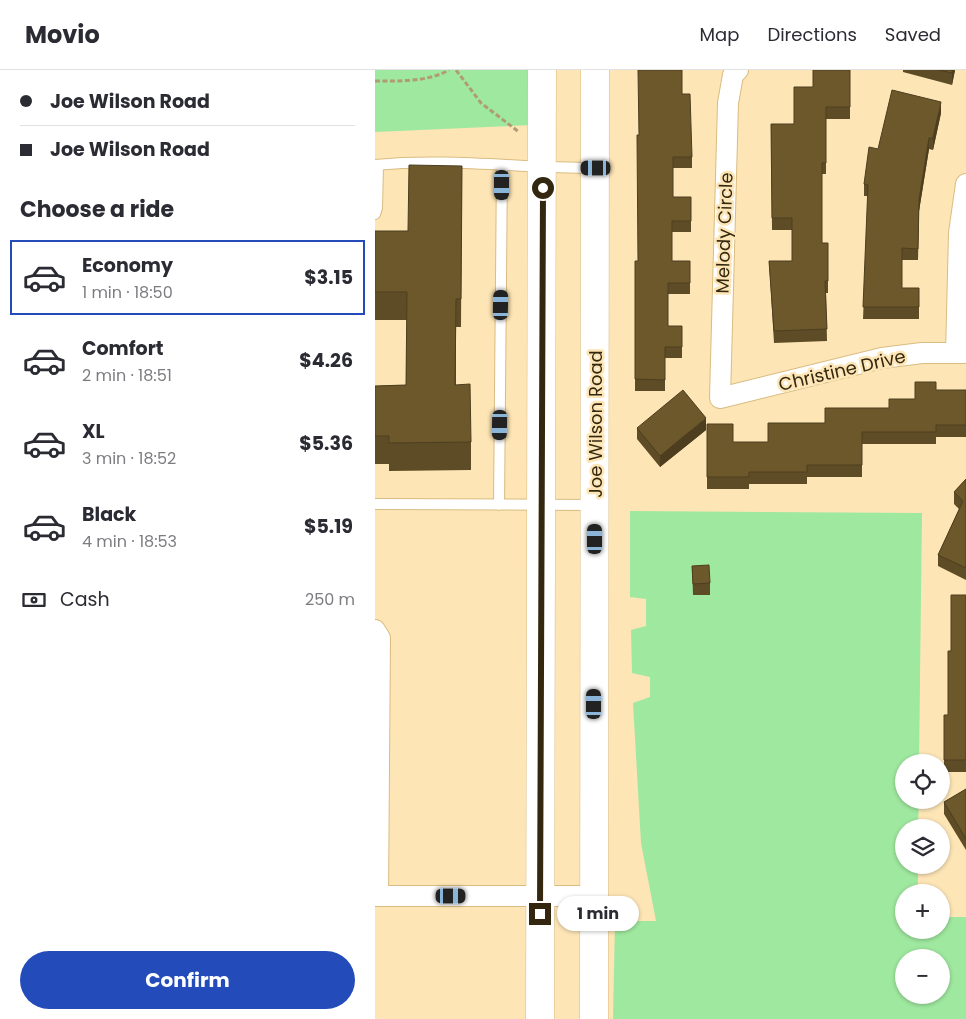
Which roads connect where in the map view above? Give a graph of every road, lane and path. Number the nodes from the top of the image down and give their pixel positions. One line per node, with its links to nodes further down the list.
1 (449, 70): 6 (path)
2 (456, 70): 7 (path)
3 (542, 70): 10 (main road)
4 (595, 70): 11 (main road, Joe Wilson Road)
5 (738, 70): 15 (street, Melody Circle)
6 (375, 81)
7 (522, 134)
8 (376, 165): 9 (lane); 13 (lane)
9 (502, 165): 10 (lane); 17 (lane)
10 (543, 168): 11 (lane); 18 (main road)
11 (596, 168): 19 (main road, Joe Wilson Road)
12 (966, 184): 14 (street)
13 (375, 214)
14 (961, 353): 15 (street, Christine Drive)
15 (719, 398)
16 (375, 504): 17 (lane)
17 (499, 505): 18 (lane)
18 (541, 505): 19 (lane); 22 (main road)
19 (595, 505): 23 (main road, Joe Wilson Road)
20 (375, 630): 21 (street)
21 (376, 896): 22 (street)
22 (540, 896): 23 (street); 24 (main road)
23 (594, 896): 25 (main road, Joe Wilson Road)
24 (540, 1019)
25 (594, 1019)

